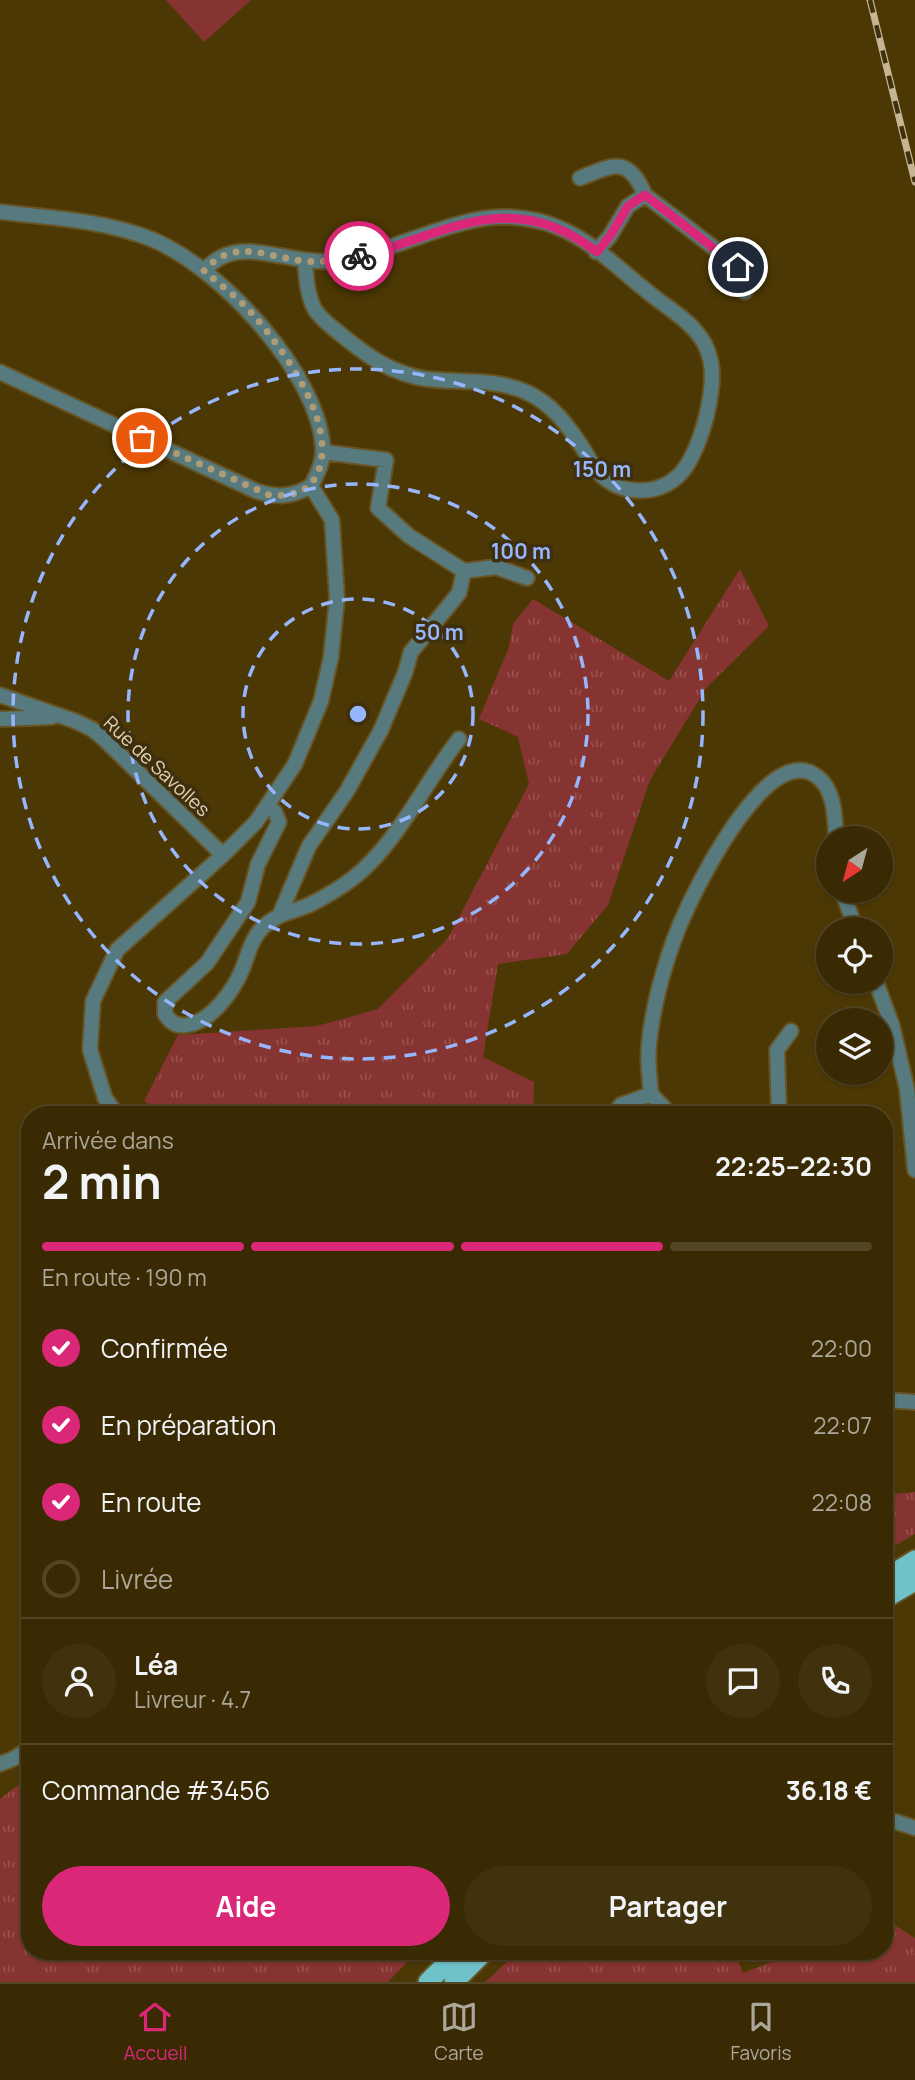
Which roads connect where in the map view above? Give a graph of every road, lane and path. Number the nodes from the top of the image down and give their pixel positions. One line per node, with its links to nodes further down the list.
1 (580, 178): 2 (street)
2 (645, 195): 4 (street); 7 (street)
3 (0, 212): 6 (street)
4 (597, 252): 5 (street); 5 (street)
5 (305, 261): 6 (street)
6 (204, 271): 9 (street)
7 (745, 292)
8 (0, 372): 10 (street)
9 (323, 452): 10 (street); 11 (street)
10 (311, 486): 17 (street)
11 (464, 571): 12 (street); 20 (street)
12 (527, 578)
13 (0, 695): 14 (street, Rue de Savolles)
14 (57, 716): 15 (street, Rue de Savolles); 19 (street, Rue de Savolles)
15 (0, 719)
16 (460, 739): 20 (street)
17 (268, 806): 19 (street); 20 (street)
18 (836, 826): 23 (street)
19 (223, 855): 24 (street)
20 (280, 914)
21 (880, 994): 28 (street)
22 (791, 1031): 27 (street)
23 (651, 1094): 25 (street); 26 (street)
24 (110, 1106)
25 (620, 1106)
26 (662, 1106)
27 (779, 1106)
28 (915, 1170)
29 (893, 1401): 30 (street)
30 (915, 1402)
31 (915, 1560): 32 (highway)
32 (893, 1573)
33 (915, 1581): 34 (highway)
34 (893, 1594)
35 (21, 1754): 36 (street)
36 (0, 1764)
37 (893, 1821): 38 (street)
38 (915, 1828)
39 (450, 1960): 41 (highway)
40 (476, 1960): 42 (highway)
41 (428, 1982)
42 (454, 1982)

